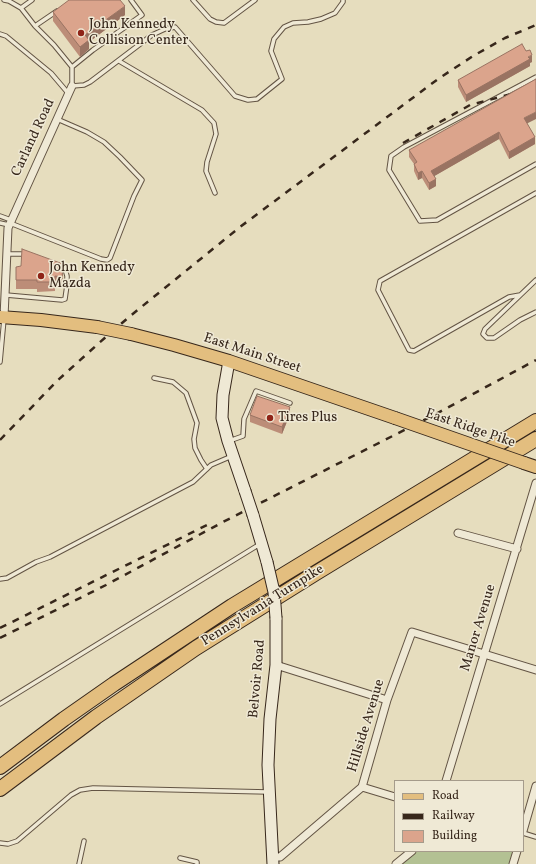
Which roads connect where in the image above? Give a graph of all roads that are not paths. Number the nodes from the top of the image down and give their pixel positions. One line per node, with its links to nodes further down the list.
1 (4, 0): 7 (lane)
2 (32, 0): 7 (lane)
3 (131, 0): 12 (lane)
4 (193, 0): 5 (lane)
5 (255, 0)
6 (343, 0): 11 (lane)
7 (21, 8): 9 (lane)
8 (60, 9): 9 (lane)
9 (35, 26): 12 (lane)
10 (0, 34): 15 (lane)
11 (119, 61): 14 (lane); 18 (lane)
12 (72, 67): 14 (lane)
13 (536, 77): 17 (lane)
14 (72, 86): 15 (street, Carland Road)
15 (69, 94): 16 (street, Carland Road)
16 (57, 119): 22 (street, Carland Road); 22 (lane)
17 (536, 164)
18 (215, 193)
19 (536, 193): 28 (lane)
20 (0, 216): 22 (lane)
21 (0, 223): 22 (lane)
22 (10, 223): 23 (street, Carland Road)
23 (6, 254): 24 (lane); 27 (street, Carland Road)
24 (28, 256)
25 (58, 266): 27 (lane)
26 (536, 280): 28 (lane)
27 (4, 295): 30 (street, Carland Road)
28 (520, 295): 29 (lane)
29 (536, 312)
30 (2, 317): 31 (lane); 32 (main road, East Main Street, bridge)
31 (1, 346): 33 (lane)
32 (229, 361): 36 (main road, East Main Street); 39 (street, Belvoir Road)
33 (0, 362)
34 (154, 378): 42 (lane)
35 (290, 403): 39 (lane)
36 (395, 418): 41 (main road, East Ridge Pike, bridge)
37 (536, 421): 53 (highway, Pennsylvania Turnpike)
38 (536, 439): 57 (highway, Pennsylvania Turnpike)
39 (228, 441): 40 (street, Belvoir Road)
40 (233, 455): 42 (lane); 45 (street, Belvoir Road, bridge)
41 (536, 468)
42 (207, 469): 47 (lane)
43 (536, 483): 46 (street, Manor Avenue)
44 (458, 533): 46 (street)
45 (262, 543): 49 (street, Belvoir Road, bridge); 52 (lane)
46 (517, 549): 48 (street, Manor Avenue)
47 (0, 579)
48 (485, 654): 50 (street); 51 (street, Hillside Avenue); 54 (street, Manor Avenue)
49 (276, 665): 51 (street); 58 (street, Belvoir Road)
50 (536, 670)
51 (387, 700): 55 (street, Hillside Avenue)
52 (0, 704)
53 (0, 767)
54 (446, 780)
55 (362, 787): 59 (street); 68 (street, Hillside Avenue)
56 (536, 788): 60 (street)
57 (0, 789)
58 (269, 792): 64 (lane); 68 (street, Belvoir Road)
59 (394, 796)
60 (524, 829)
61 (524, 832): 62 (lane)
62 (536, 837)
63 (84, 841): 69 (lane)
64 (0, 843)
65 (411, 852): 71 (street)
66 (517, 852): 72 (street)
67 (180, 858): 70 (lane)
68 (273, 860)
69 (79, 864)
70 (197, 864)
71 (396, 864)
72 (514, 864)

